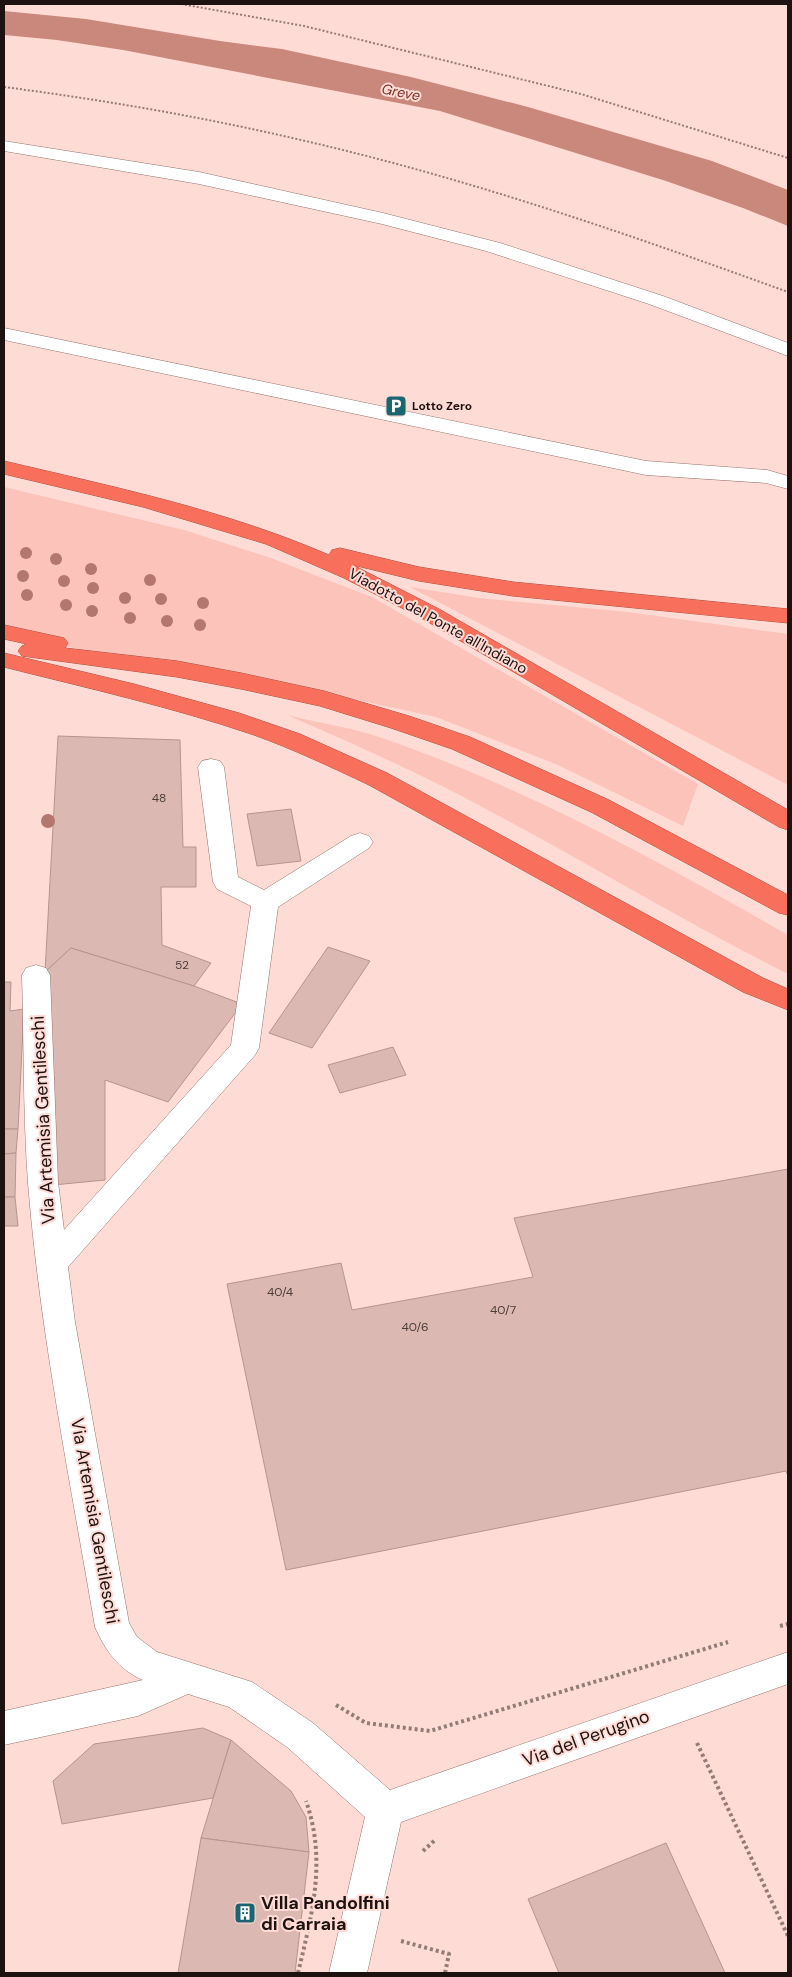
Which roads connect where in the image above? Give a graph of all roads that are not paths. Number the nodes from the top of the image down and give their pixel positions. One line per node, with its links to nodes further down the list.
1 (4, 146): 3 (street)
2 (4, 334): 5 (street)
3 (788, 350)
4 (4, 468): 6 (highway, Viadotto del Ponte all'Indiano)
5 (788, 483)
6 (274, 539): 7 (highway); 13 (highway, Viadotto del Ponte all'Indiano)
7 (786, 615)
8 (4, 632): 11 (highway)
9 (4, 648): 11 (highway)
10 (4, 660): 18 (highway)
11 (177, 669): 16 (highway)
12 (211, 767): 15 (street)
13 (788, 821)
14 (360, 842): 15 (street)
15 (265, 902): 19 (street)
16 (788, 906)
17 (36, 974): 19 (street, Via Artemisia Gentileschi)
18 (788, 1000)
19 (52, 1264): 21 (street, Via Artemisia Gentileschi)
20 (788, 1668): 23 (street, Via del Perugino)
21 (187, 1678): 22 (street); 23 (street, Via Artemisia Gentileschi)
22 (4, 1728)
23 (385, 1810): 24 (street)
24 (348, 1973)

